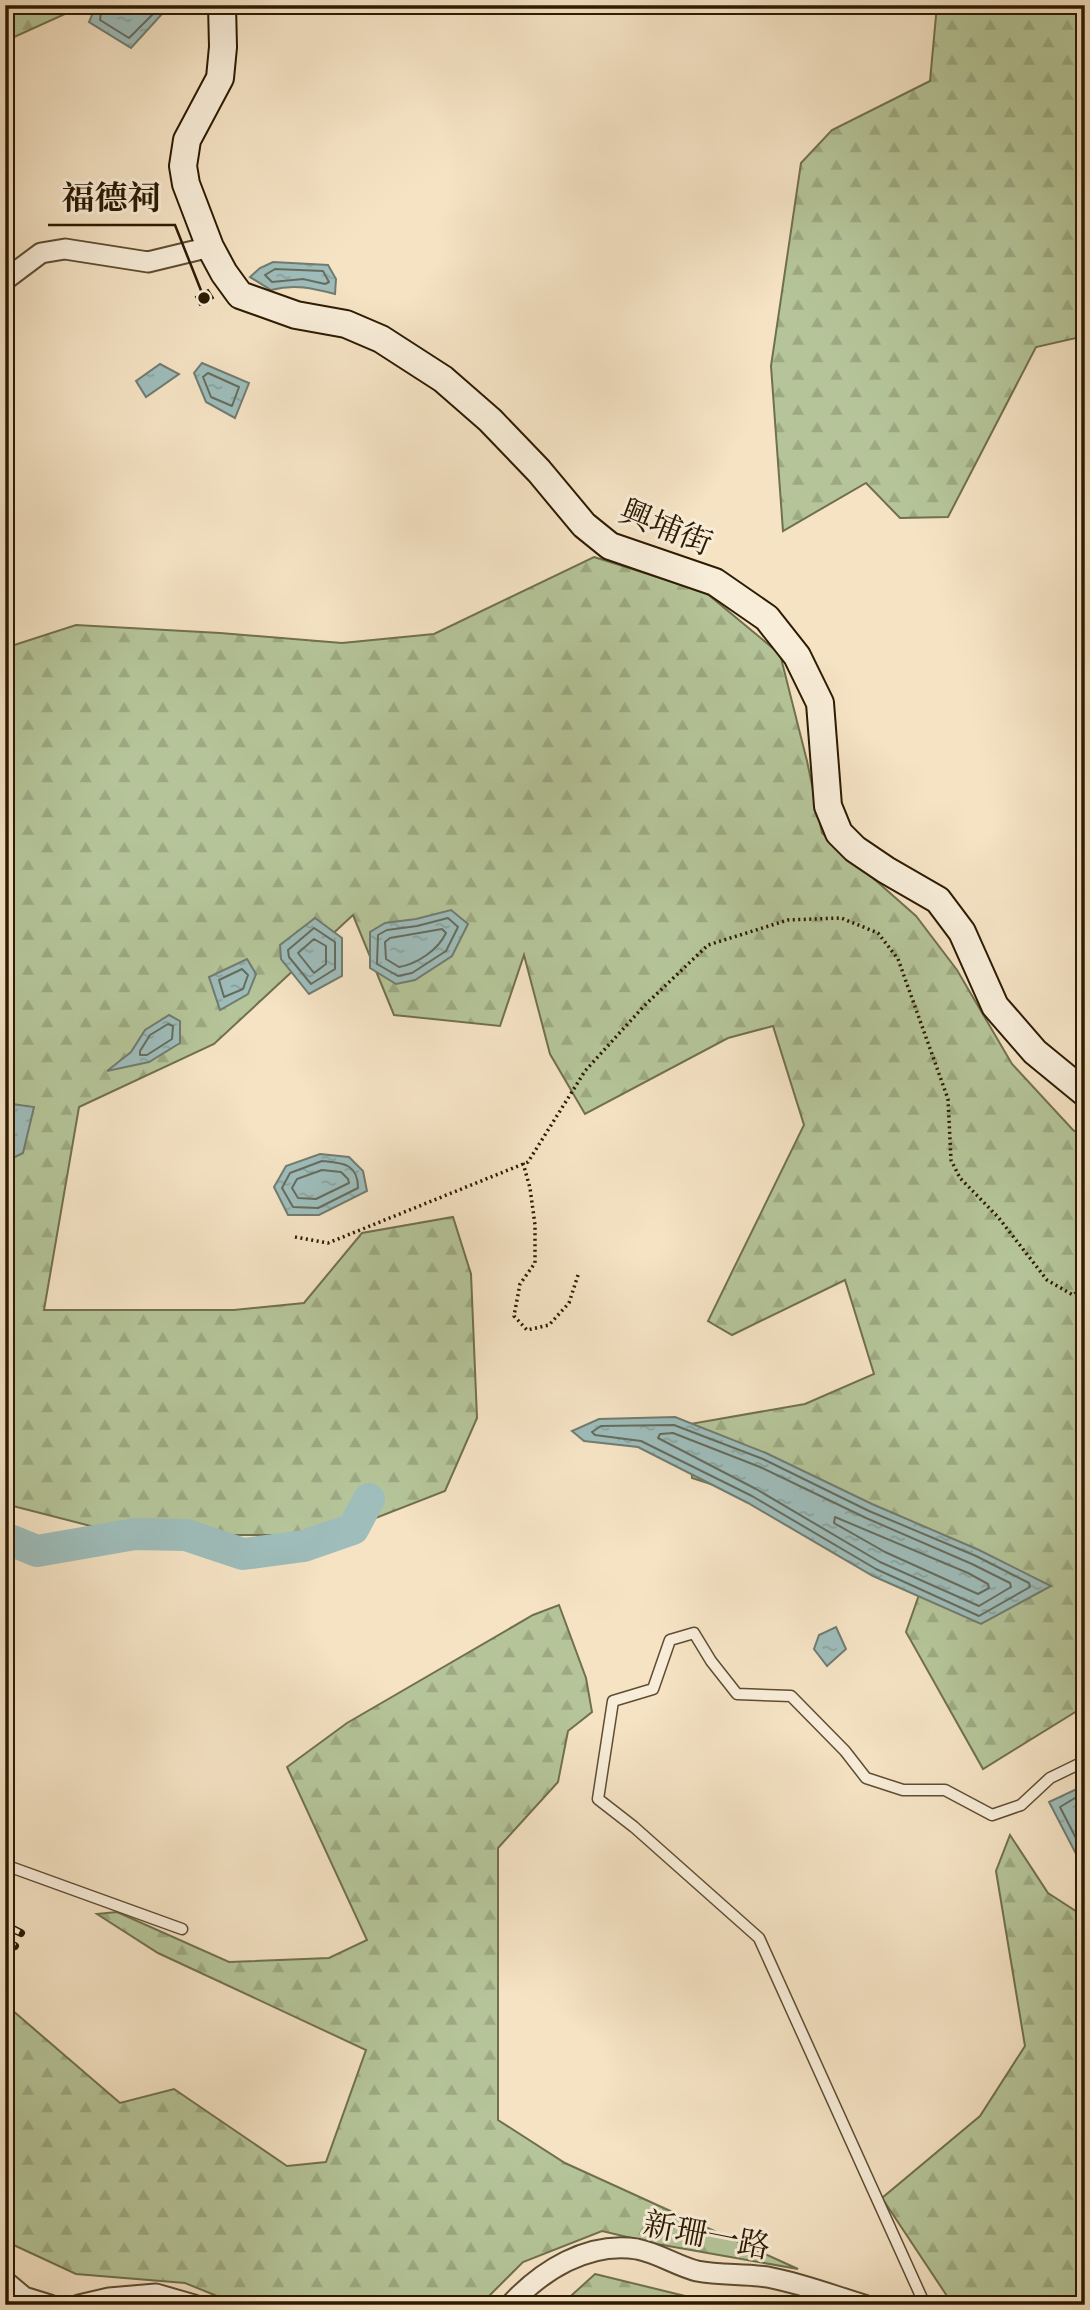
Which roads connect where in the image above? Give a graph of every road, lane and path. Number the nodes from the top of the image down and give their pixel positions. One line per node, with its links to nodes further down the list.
1 (222, 5): 2 (street, 興埔街)
2 (210, 247): 3 (street); 4 (street, 興埔街)
3 (5, 280)
4 (1085, 1093)
5 (523, 1163): 6 (path); 7 (path); 8 (path)
6 (295, 1237)
7 (578, 1275)
8 (1085, 1287)
9 (1085, 1761): 18 (lane)
10 (5, 1865): 11 (lane)
11 (182, 1929)
12 (5, 2281): 13 (street)
13 (50, 2305)
14 (79, 2305): 15 (street)
15 (194, 2305)
16 (510, 2305): 17 (street, 新珊一路)
17 (864, 2305)
18 (925, 2305)

